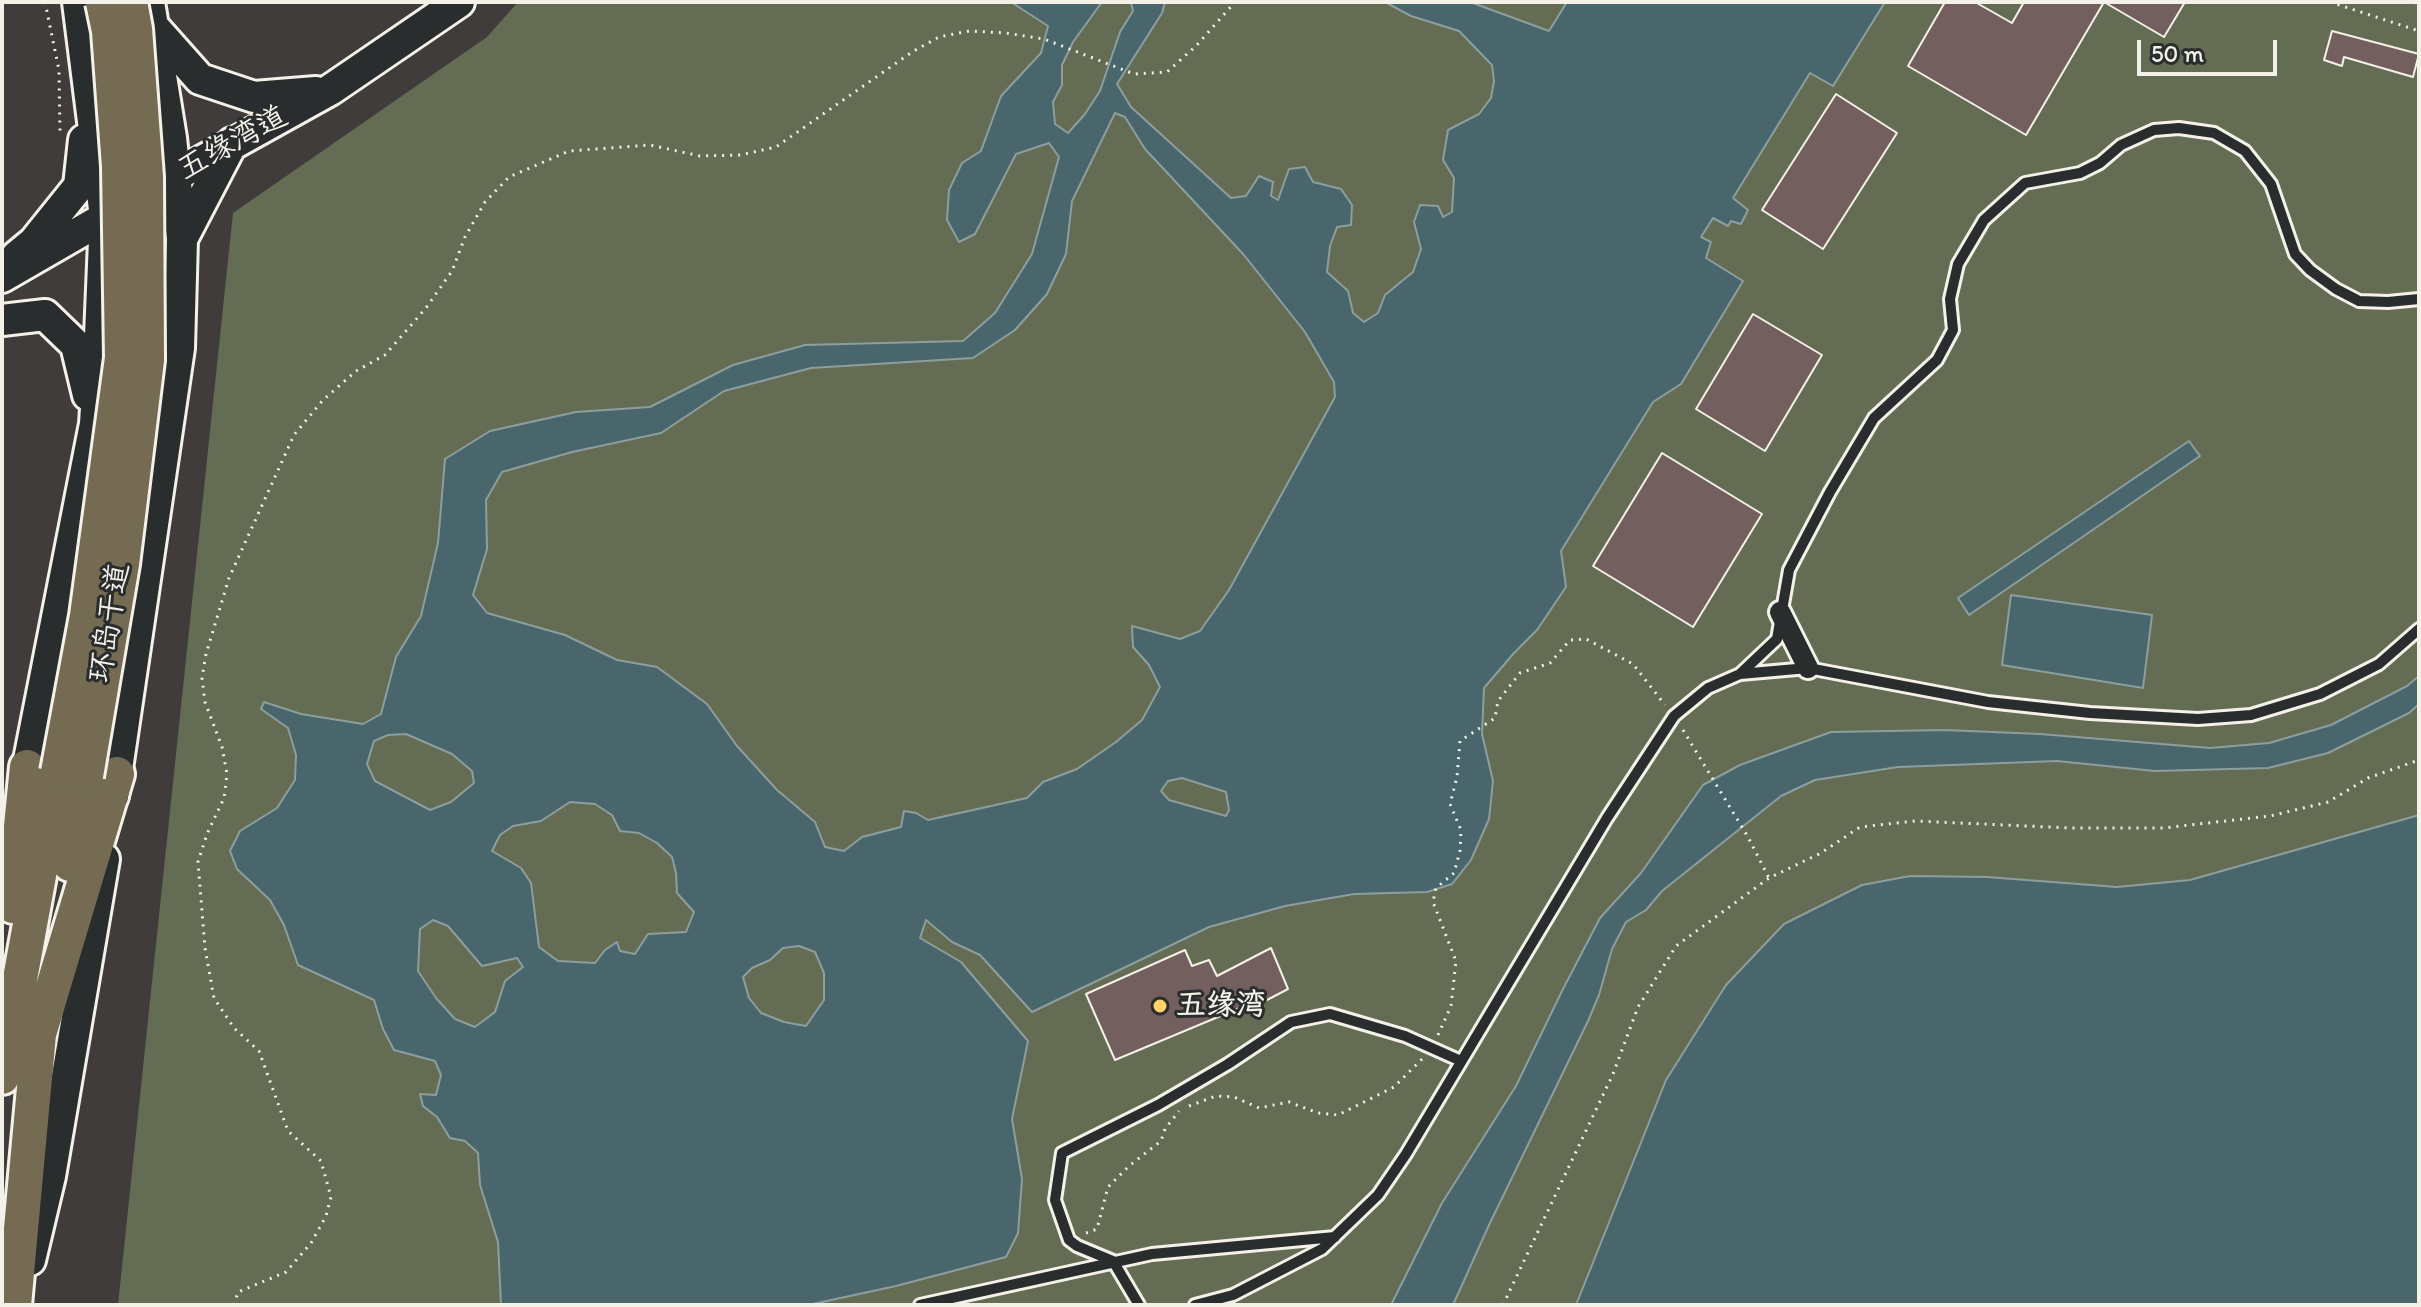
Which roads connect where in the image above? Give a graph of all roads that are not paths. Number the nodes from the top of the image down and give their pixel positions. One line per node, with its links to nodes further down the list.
1 (78, 2): 6 (main road)
2 (103, 2): 20 (highway, 环岛干道, bridge)
3 (459, 2): 5 (main road, 五缘湾道)
4 (144, 10): 5 (main road); 8 (main road); 20 (highway, 环岛干道, bridge)
5 (330, 90): 7 (main road, 五缘湾道)
6 (89, 94): 9 (main road); 11 (main road)
7 (232, 143): 8 (main road, 五缘湾道); 10 (main road)
8 (175, 176): 9 (main road, 五缘湾道); 10 (main road)
9 (105, 217): 12 (main road, 五缘湾道); 15 (main road)
10 (182, 239): 20 (main road)
11 (2, 270)
12 (2, 277)
13 (2419, 299): 16 (lane)
14 (2, 320): 15 (main road)
15 (95, 424): 20 (main road)
16 (1780, 612): 18 (street); 19 (lane)
17 (2419, 629): 18 (lane)
18 (1808, 668): 19 (lane)
19 (1740, 674): 24 (lane)
20 (72, 772): 21 (main road); 22 (highway, 环岛干道); 22 (highway); 29 (main road)
21 (2, 898)
22 (26, 1029): 23 (highway); 25 (highway, 环岛干道); 27 (highway, 环岛干道); 29 (highway)
23 (2, 1056)
24 (1461, 1061): 26 (lane); 28 (lane)
25 (2, 1077)
26 (1335, 1237): 28 (lane); 32 (lane)
27 (2, 1238)
28 (1113, 1261): 30 (lane); 31 (lane)
29 (17, 1305)
30 (920, 1305)
31 (1139, 1305)
32 (1195, 1305)

